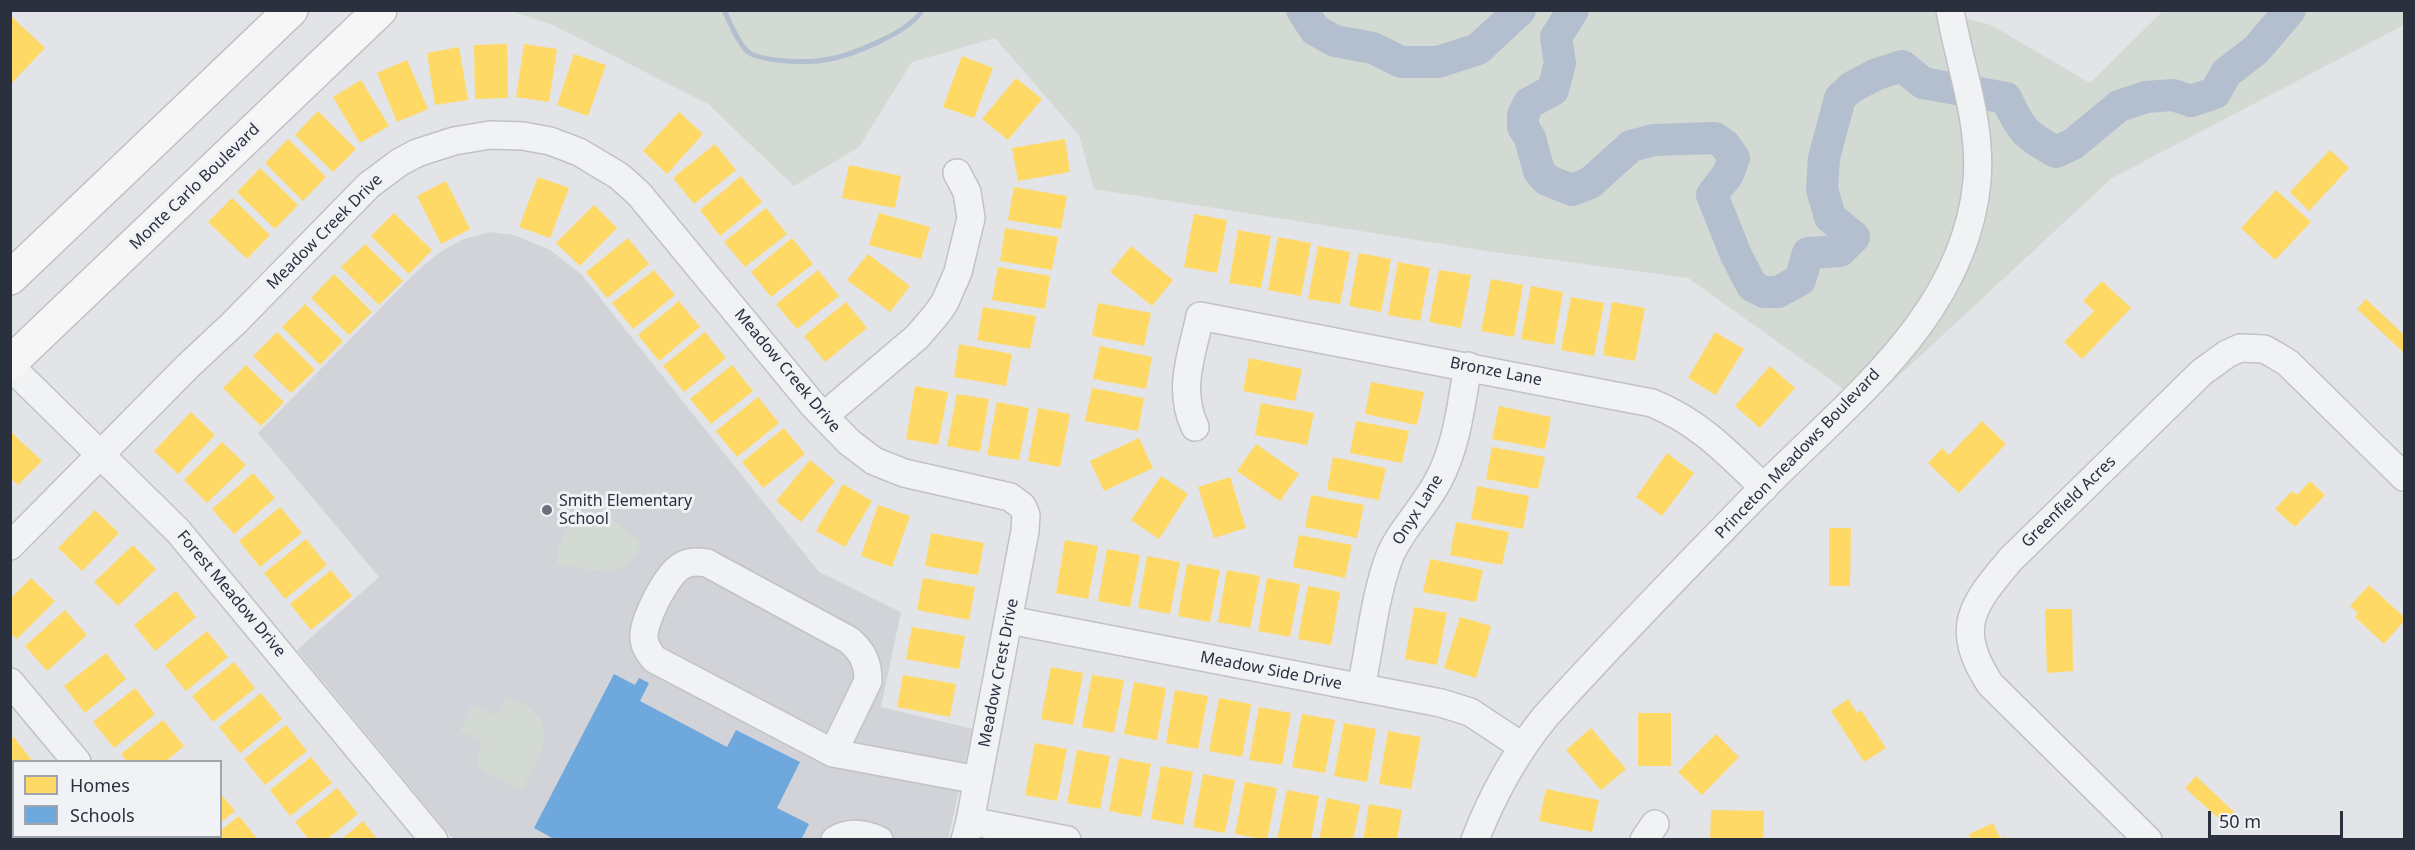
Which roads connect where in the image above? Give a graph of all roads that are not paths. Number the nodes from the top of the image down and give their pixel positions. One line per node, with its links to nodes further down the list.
1 (291, 10): 5 (main road)
2 (380, 10): 6 (main road, Monte Carlo Boulevard)
3 (1950, 10): 12 (street, Princeton Meadows Boulevard)
4 (957, 172): 8 (street)
5 (10, 278)
6 (10, 364): 10 (street, Forest Meadow Drive)
7 (1468, 366): 9 (street, Bronze Lane); 12 (street, Bronze Lane); 17 (street, Onyx Lane)
8 (824, 416): 10 (street, Meadow Creek Drive); 13 (street, Meadow Creek Drive)
9 (1195, 427)
10 (102, 455): 14 (street, Meadow Creek Drive); 23 (street, Forest Meadow Drive)
11 (2404, 477): 28 (street, Greenfield Acres)
12 (1764, 488): 18 (street, Princeton Meadows Boulevard)
13 (1022, 506): 15 (street, Meadow Crest Drive)
14 (10, 546)
15 (1009, 620): 17 (street, Meadow Side Drive); 21 (street, Meadow Crest Drive)
16 (10, 682): 20 (street)
17 (1361, 688): 18 (street, Meadow Side Drive)
18 (1523, 747): 27 (street, Princeton Meadows Boulevard)
19 (833, 753): 19 (street); 21 (street)
20 (75, 760)
21 (978, 780): 22 (street, Meadow Crest Drive)
22 (968, 830): 26 (street)
23 (434, 840)
24 (835, 840): 25 (street)
25 (879, 840)
26 (1067, 840)
27 (1475, 840)
28 (2148, 840)

